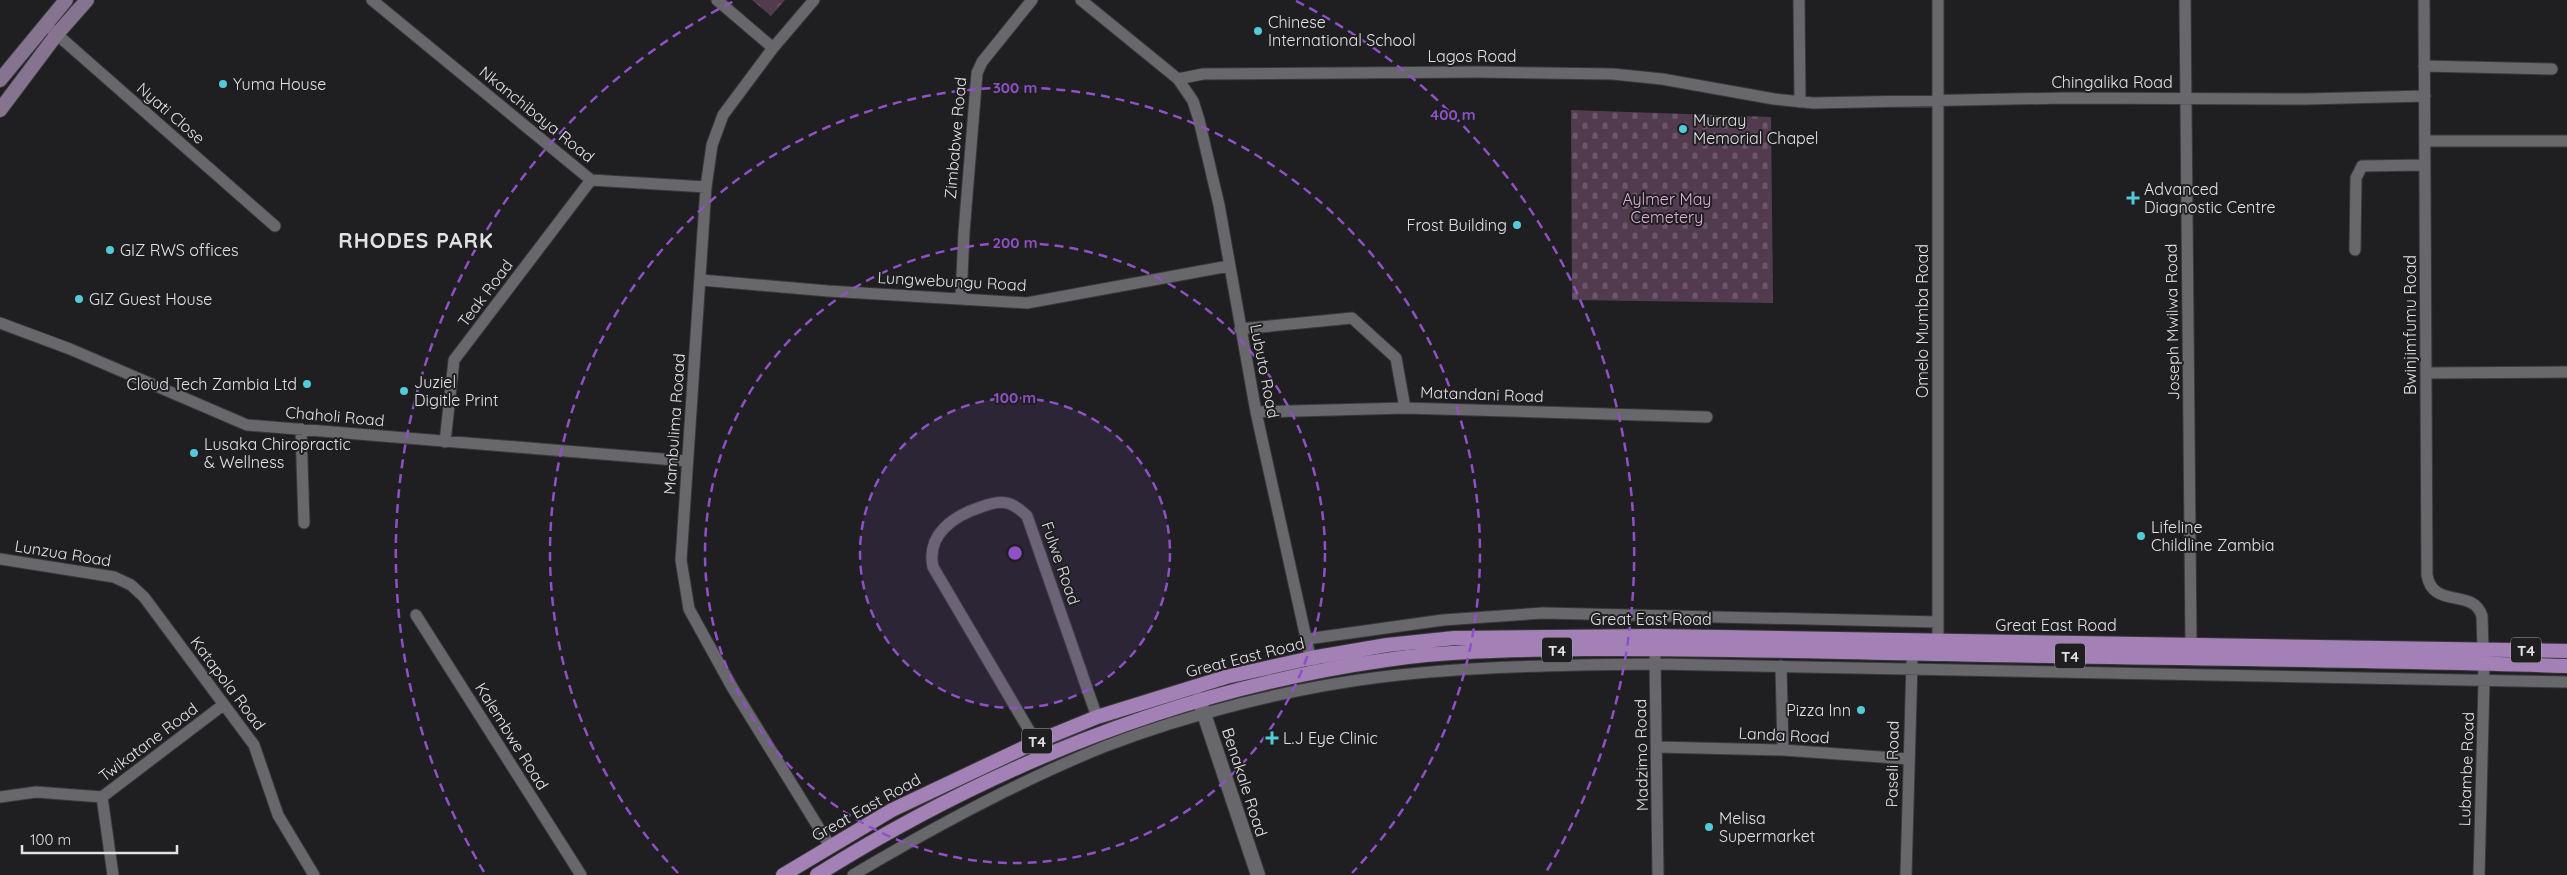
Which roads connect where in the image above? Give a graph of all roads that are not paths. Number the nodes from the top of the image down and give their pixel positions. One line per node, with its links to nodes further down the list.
1 (66, 0): 12 (main road)
2 (88, 0): 13 (main road)
3 (372, 0): 27 (street, Nkanchibaya Road)
4 (717, 0): 14 (street)
5 (814, 0): 14 (street, Mambulima Roaad)
6 (1032, 0): 33 (street, Zimbabwe Road)
7 (1081, 0): 17 (street)
8 (1799, 0): 21 (street)
9 (1938, 0): 22 (street, Omelo Mumba Road)
10 (2185, 0): 20 (street, Joseph Mwilwa Road)
11 (2424, 0): 15 (street, Bwinjimfumu Road)
12 (45, 24): 13 (street, Nyati Close); 18 (main road)
13 (57, 34): 23 (main road); 29 (street, Nyati Close)
14 (773, 48): 28 (street, Mambulima Roaad)
15 (2424, 66): 16 (street); 19 (street, Bwinjimfumu Road)
16 (2552, 69)
17 (1178, 79): 21 (street, Lagos Road); 31 (street, Lubuto Road)
18 (0, 80)
19 (2425, 96): 20 (street, Chingalika Road); 24 (street, Bwinjimfumu Road)
20 (2186, 98): 22 (street, Chingalika Road); 53 (street, Joseph Mwilwa Road)
21 (1800, 102): 22 (street, Chingalika Road)
22 (1938, 102): 49 (street, Omelo Mumba Road)
23 (0, 108)
24 (2425, 141): 25 (street); 26 (street, Bwinjimfumu Road)
25 (2567, 141)
26 (2425, 165): 30 (street); 37 (street, Bwinjimfumu Road)
27 (591, 180): 28 (street, Nkanchibaya Road); 42 (street, Teak Road)
28 (706, 188): 32 (street, Mambulima Roaad)
29 (275, 226)
30 (2354, 250)
31 (1229, 266): 33 (street, Lungwebungu Road); 35 (street, Lubuto Road)
32 (701, 280): 33 (street, Lungwebungu Road); 43 (street, Mambulima Roaad)
33 (961, 298)
34 (0, 323): 41 (street, Chaholi Road)
35 (1240, 329): 38 (street); 39 (street, Lubuto Road)
36 (2567, 372): 37 (street)
37 (2426, 373): 48 (street, Bwinjimfumu Road)
38 (1405, 408): 39 (street, Matandani Road); 40 (street, Matandani Road)
39 (1256, 412): 50 (street, Lubuto Road)
40 (1707, 417)
41 (301, 430): 42 (street, Chaholi Road); 44 (street)
42 (445, 442): 43 (street, Chaholi Road)
43 (687, 461): 76 (street, Mambulima Roaad)
44 (304, 523)
45 (0, 559): 46 (street, Lunzua Road)
46 (144, 598): 67 (street, Katapola Road)
47 (416, 615): 79 (street, Kalembwe Road)
48 (2482, 616): 57 (street, Lubambe Road)
49 (1938, 622): 50 (street); 52 (street, Omelo Mumba Road)
50 (1306, 639): 59 (street, Lubuto Road)
51 (1655, 642): 52 (main road, Great East Road / T4); 54 (main road, Great East Road / T4); 58 (street, Madzimo Road); 59 (main road, Great East Road / T4)
52 (1938, 642): 53 (main road, Great East Road / T4)
53 (2191, 644): 57 (main road, Great East Road / T4)
54 (1808, 651): 56 (main road, Great East Road / T4); 62 (street)
55 (2567, 651): 57 (main road, Great East Road / T4)
56 (1912, 653): 57 (main road, Great East Road / T4); 63 (street, Paseli Road)
57 (2484, 656): 61 (main road, Great East Road / T4); 64 (street, Lubambe Road)
58 (1656, 664): 60 (street); 68 (street); 71 (street, Madzimo Road)
59 (1312, 665): 66 (main road, Great East Road / T4); 69 (main road, Great East Road / T4)
60 (1781, 666): 62 (street); 72 (street)
61 (2567, 666)
62 (1808, 667): 63 (street)
63 (1911, 668): 64 (street); 73 (street, Paseli Road)
64 (2484, 682): 65 (street); 86 (street, Lubambe Road)
65 (2567, 682)
66 (1199, 699): 68 (street, Benakale Road); 81 (main road, Great East Road / T4)
67 (223, 705): 74 (street, Twikatane Road); 78 (street, Katapola Road)
68 (1205, 714): 82 (street); 83 (street, Benakale Road)
69 (1097, 716): 70 (main road, Great East Road / T4); 70 (street, Fulwe Road)
70 (1036, 742): 76 (main road, Great East Road / T4)
71 (1657, 747): 72 (street, Landa Road); 84 (street, Madzimo Road)
72 (1783, 750): 73 (street, Landa Road)
73 (1909, 759): 85 (street, Paseli Road)
74 (102, 796): 75 (street, Twikatane Road); 77 (street)
75 (0, 797)
76 (830, 846): 80 (main road, Great East Road / T4)
77 (113, 875)
78 (314, 875)
79 (581, 875)
80 (783, 875)
81 (817, 875)
82 (853, 875)
83 (1258, 875)
84 (1658, 875)
85 (1906, 875)
86 (2479, 875)

